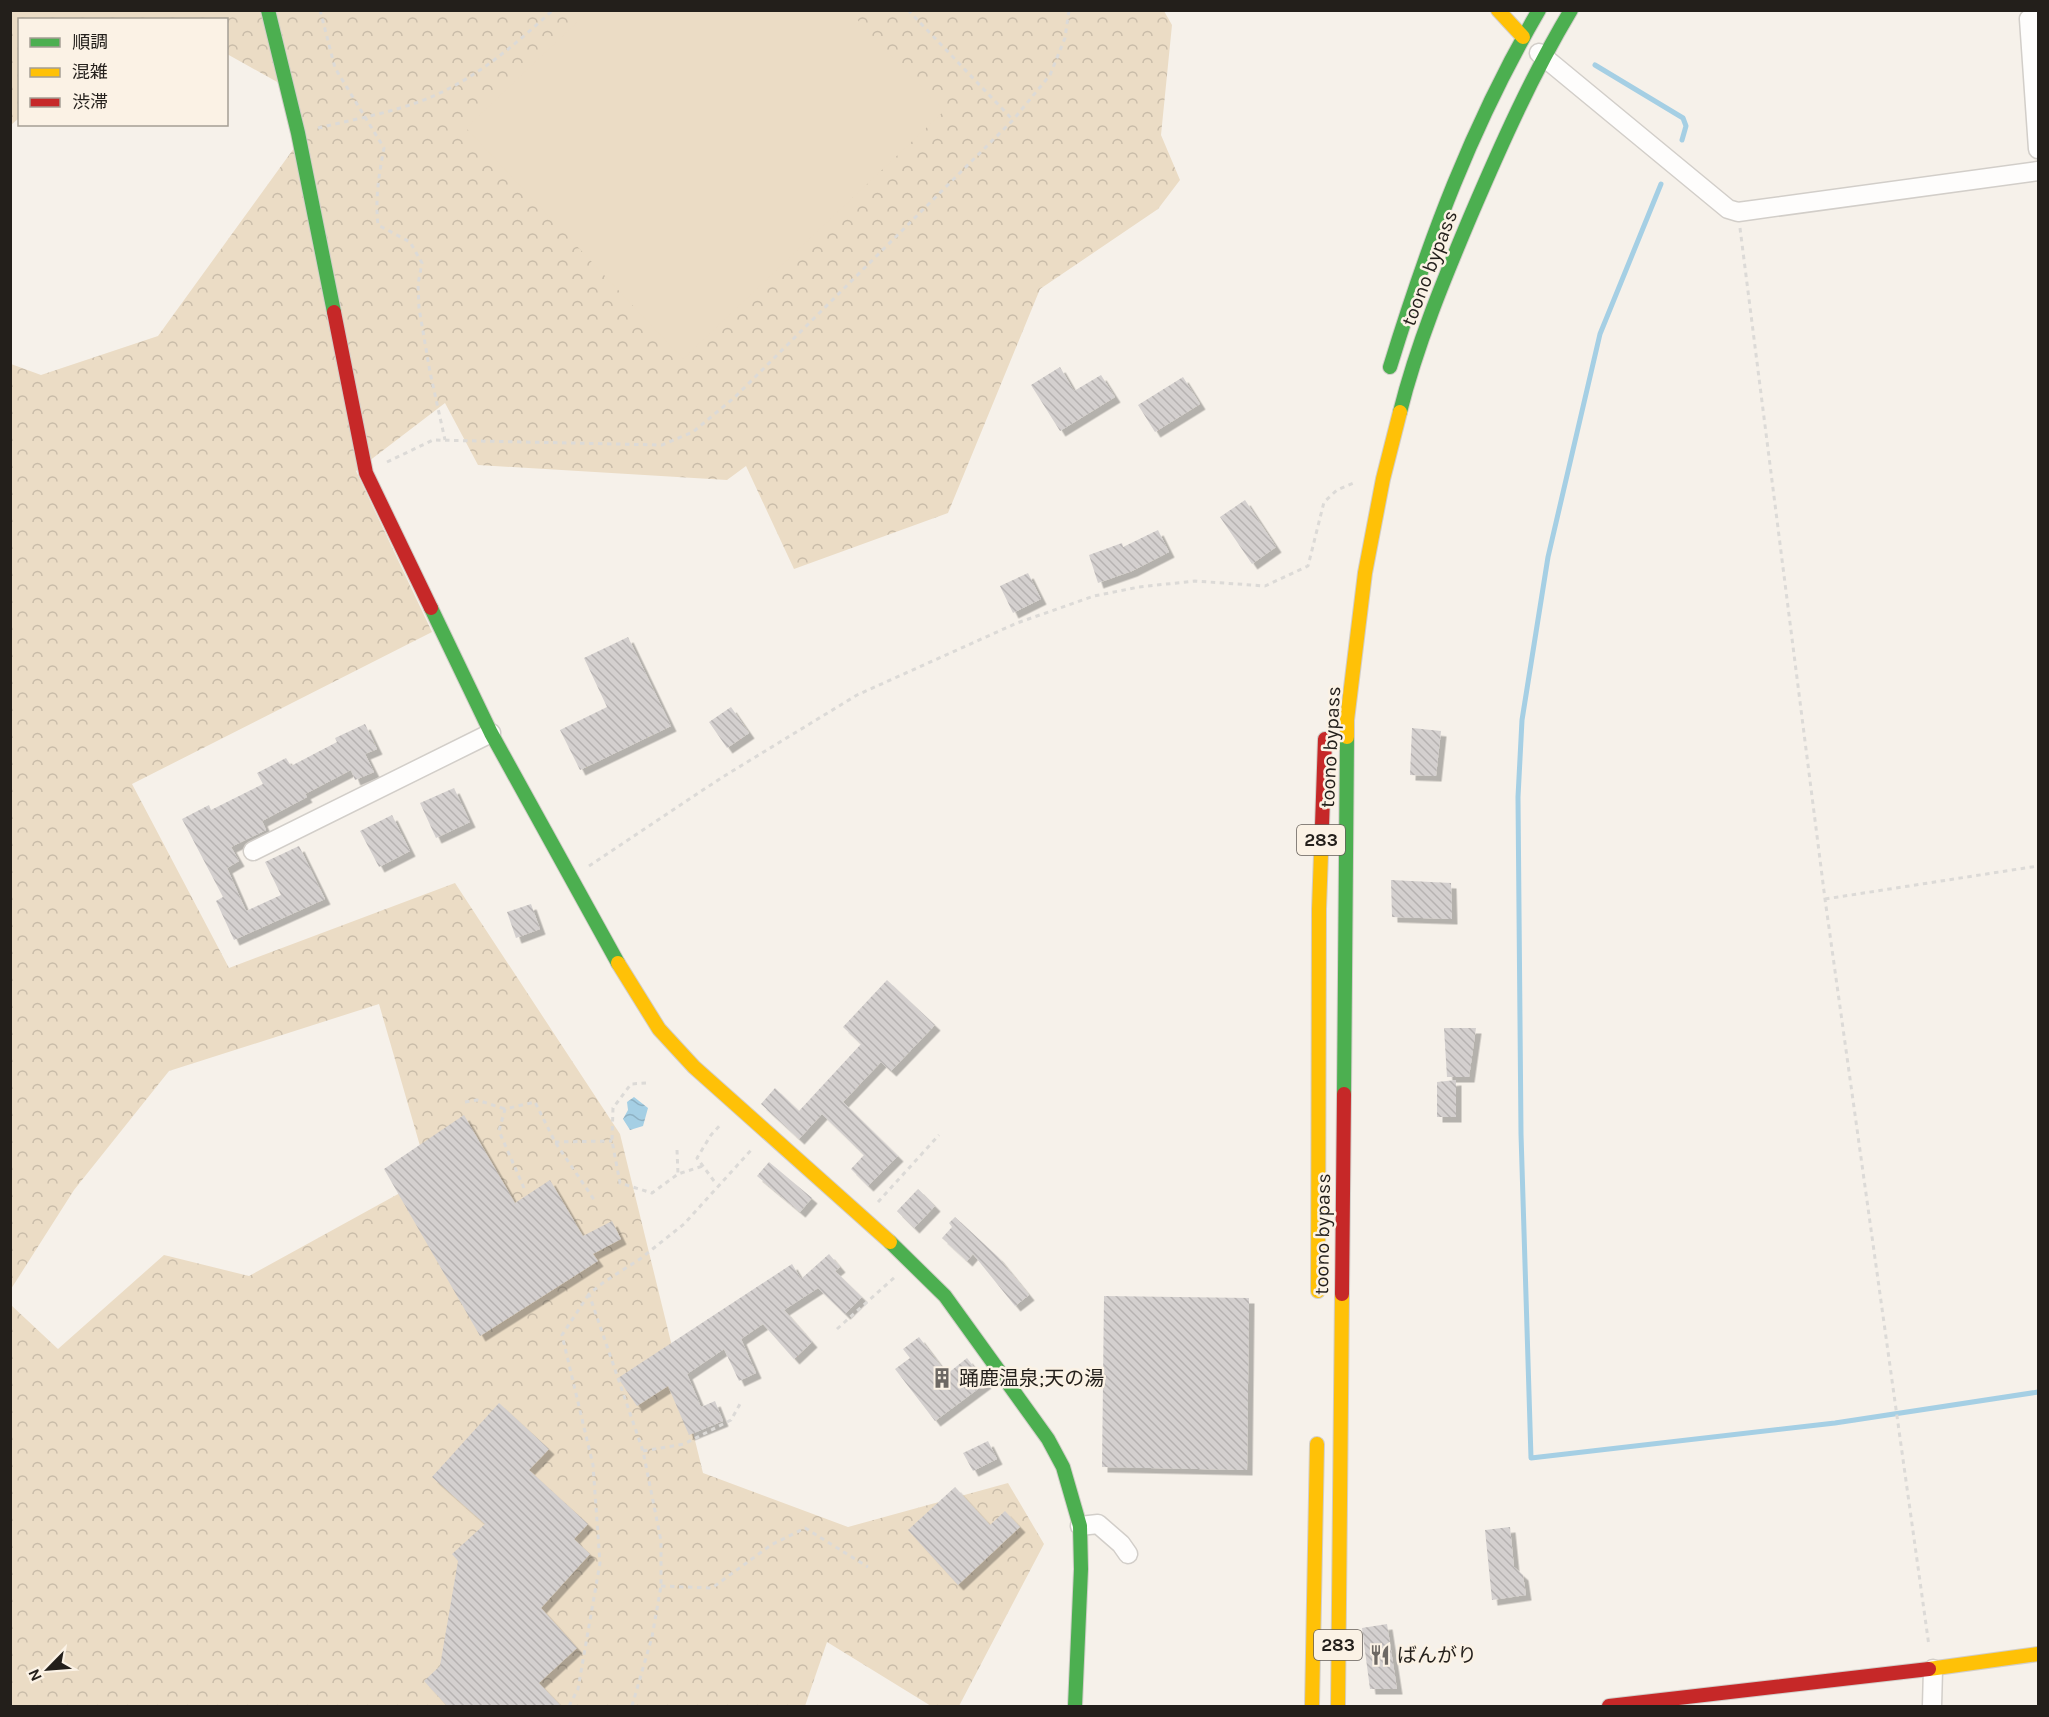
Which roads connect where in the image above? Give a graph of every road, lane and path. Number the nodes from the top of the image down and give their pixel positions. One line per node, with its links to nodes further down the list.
1 (268, 10): 14 (main road)
2 (320, 10): 12 (path)
3 (554, 10): 12 (path)
4 (908, 10): 13 (path)
5 (1069, 10): 13 (path)
6 (1498, 10): 10 (main road)
7 (1539, 10): 10 (main road, toono bypass)
8 (1571, 10): 11 (main road, toono bypass / 283)
9 (2038, 14): 15 (street)
10 (1523, 37): 11 (street); 18 (main road, toono bypass)
11 (1543, 57): 17 (street); 28 (main road, toono bypass / 283)
12 (364, 117): 14 (path); 19 (path)
13 (1013, 120): 19 (path)
14 (298, 133): 20 (main road)
15 (2038, 149)
16 (2038, 171): 17 (street)
17 (1738, 212): 27 (path)
18 (1387, 377)
19 (446, 440): 20 (path)
20 (366, 473): 23 (main road)
21 (1361, 480): 26 (path)
22 (1325, 722): 29 (main road, toono bypass / 283)
23 (491, 733): 24 (street); 26 (main road)
24 (253, 851)
25 (2038, 866): 27 (path)
26 (569, 878): 32 (main road)
27 (1824, 899): 57 (path)
28 (1344, 1048): 29 (main road); 63 (main road, toono bypass / 283)
29 (1319, 1050): 47 (main road, toono bypass / 283)
30 (646, 1083): 36 (path)
31 (465, 1102): 33 (path)
32 (737, 1106): 34 (main road); 39 (path)
33 (506, 1109): 37 (path); 42 (path)
34 (766, 1133): 44 (main road); 46 (path)
35 (939, 1135): 44 (path)
36 (612, 1141): 37 (path); 40 (path)
37 (555, 1142): 43 (path)
38 (677, 1150): 40 (path)
39 (703, 1166): 40 (path); 41 (path)
40 (678, 1174)
41 (714, 1181)
42 (524, 1188)
43 (595, 1201)
44 (862, 1218): 45 (main road)
45 (912, 1262): 48 (path); 52 (main road)
46 (589, 1294): 51 (path); 59 (path)
47 (1318, 1300)
48 (837, 1329)
49 (740, 1404): 51 (path)
50 (1317, 1431): 62 (main road, 283)
51 (643, 1451): 55 (path)
52 (1080, 1526): 53 (street); 61 (main road)
53 (1128, 1554)
54 (868, 1567): 55 (path)
55 (661, 1586): 60 (path)
56 (2038, 1654): 57 (main road)
57 (1933, 1669): 58 (main road); 65 (street)
58 (1652, 1704): 64 (main road)
59 (569, 1707)
60 (632, 1707)
61 (1075, 1707)
62 (1312, 1707)
63 (1338, 1707)
64 (1610, 1707)
65 (1932, 1707)

